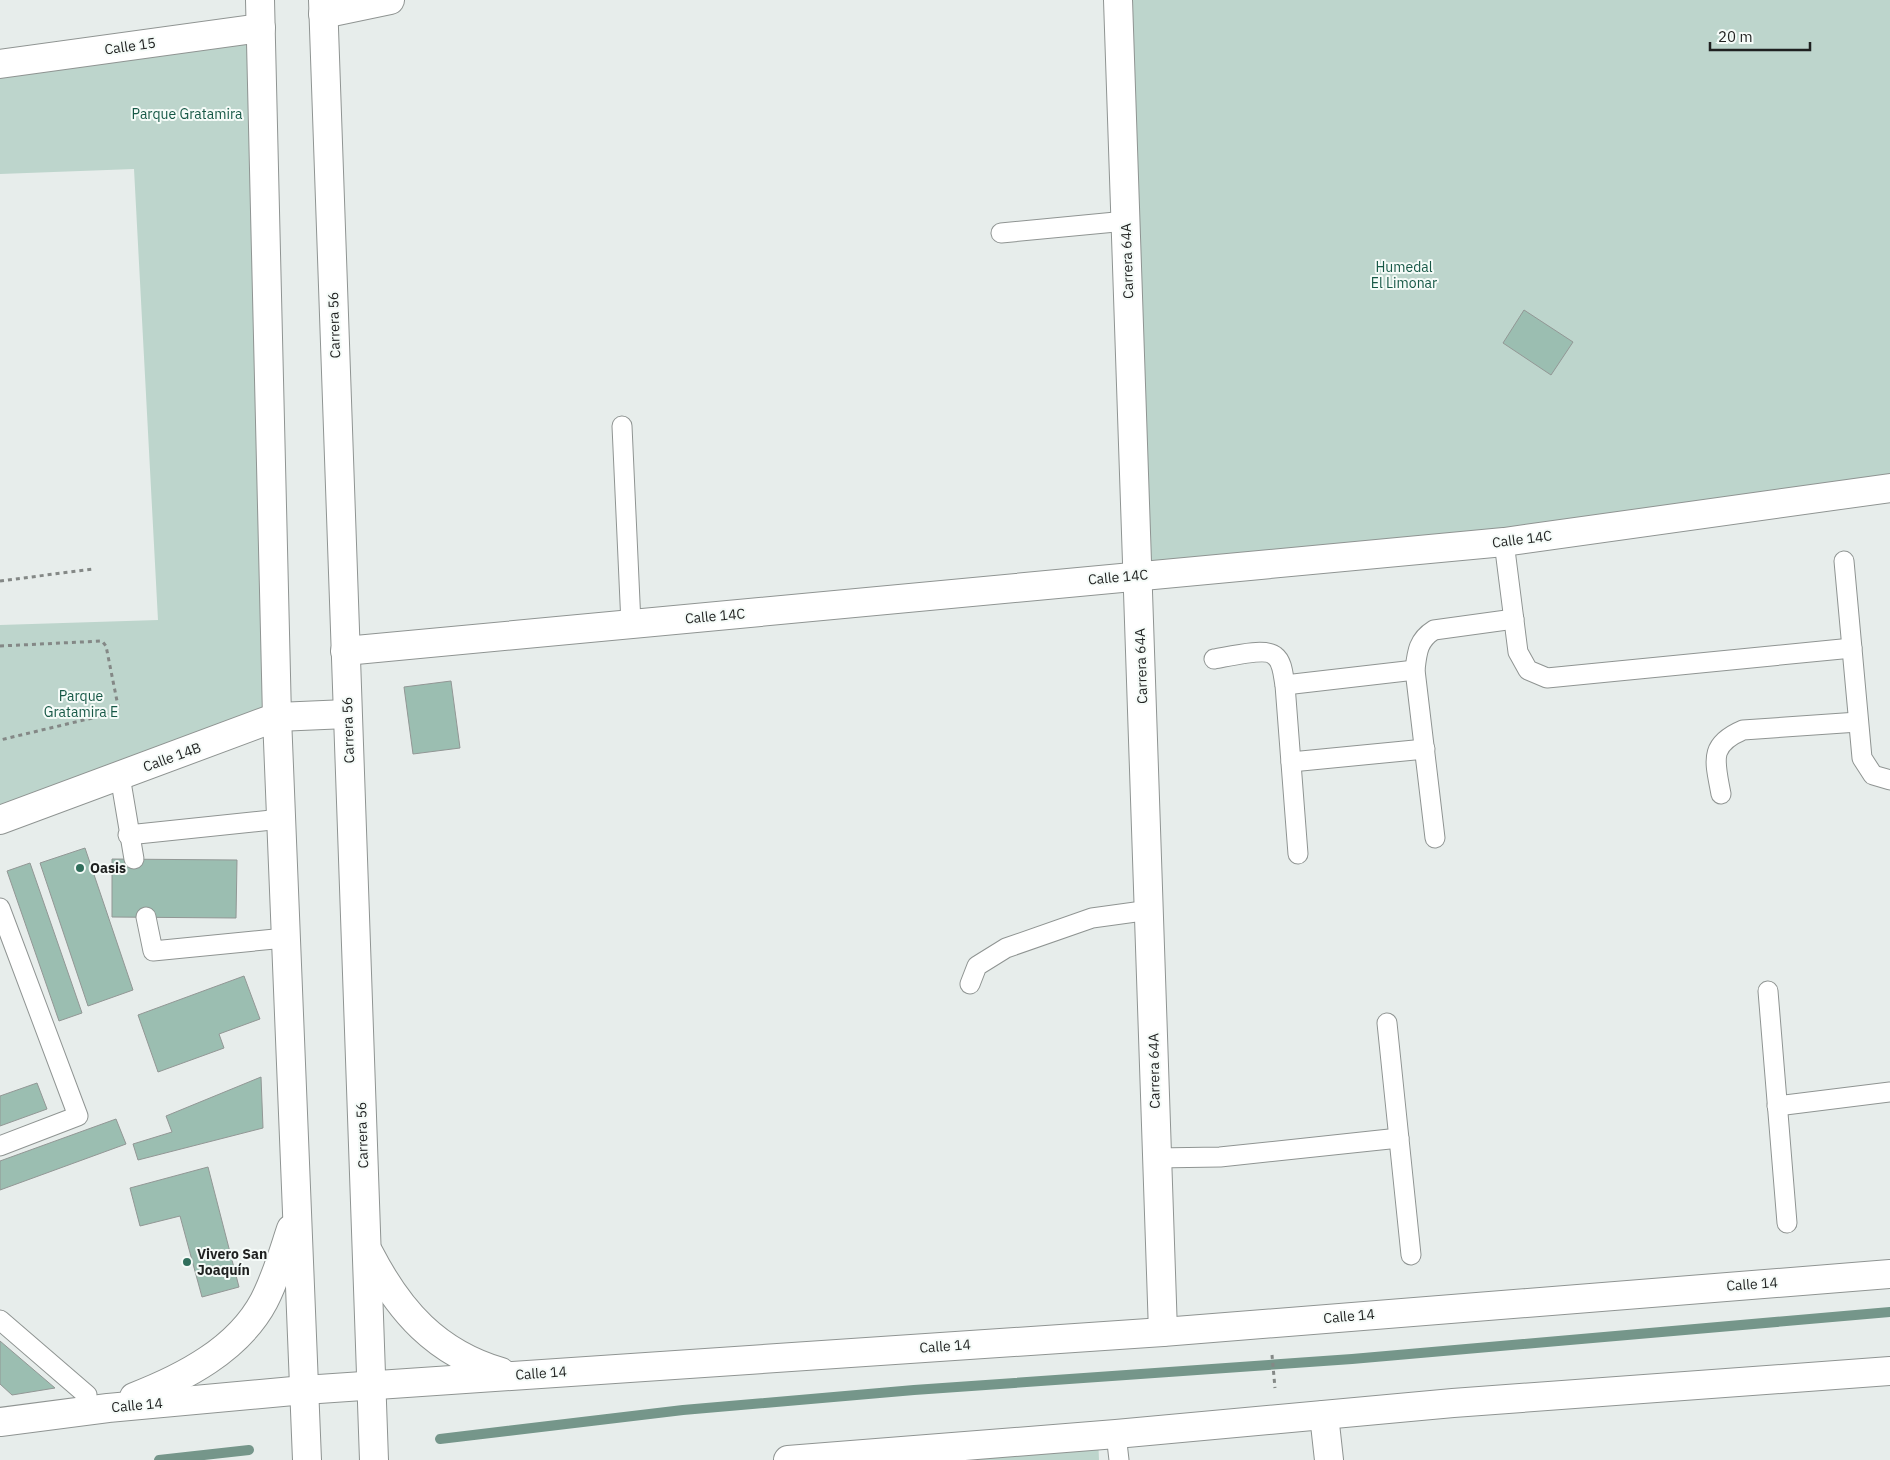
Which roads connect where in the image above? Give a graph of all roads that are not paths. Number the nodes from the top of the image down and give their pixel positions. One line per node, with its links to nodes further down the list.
1 (260, 0): 5 (street)
2 (390, 0): 4 (street)
3 (1118, 0): 7 (street, Carrera 64A)
4 (323, 7): 17 (street, Carrera 56)
5 (261, 28): 6 (street, Calle 15); 22 (street)
6 (0, 64)
7 (1126, 221): 8 (lane); 13 (street, Carrera 64A)
8 (1001, 233)
9 (622, 426): 15 (lane)
10 (1890, 488): 11 (street, Calle 14C)
11 (1504, 542): 13 (street, Calle 14C); 14 (lane)
12 (1844, 561): 16 (lane)
13 (1138, 576): 15 (street, Calle 14C); 36 (street, Carrera 64A)
14 (1514, 618): 16 (lane); 19 (lane)
15 (631, 624): 17 (street, Calle 14C)
16 (1852, 648): 23 (lane)
17 (345, 651): 21 (street, Carrera 56)
18 (1214, 659): 20 (lane)
19 (1415, 670): 20 (lane); 24 (lane)
20 (1285, 685): 25 (lane)
21 (347, 714): 22 (street, Calle 14B); 49 (street, Carrera 56)
22 (278, 717): 26 (street, Calle 14B); 30 (street)
23 (1858, 722): 27 (lane); 28 (lane)
24 (1425, 750): 25 (lane); 32 (lane)
25 (1291, 762): 33 (lane)
26 (120, 776): 29 (street, Calle 14B); 31 (lane)
27 (1890, 780)
28 (1721, 794)
29 (0, 820)
30 (281, 820): 31 (lane); 38 (street)
31 (128, 835): 34 (lane)
32 (1435, 838)
33 (1298, 854)
34 (134, 859)
35 (0, 908): 45 (lane)
36 (1150, 910): 39 (lane); 46 (street, Carrera 64A)
37 (146, 917): 38 (lane)
38 (285, 938): 47 (street)
39 (970, 984)
40 (1768, 991): 43 (lane)
41 (1387, 1024): 44 (lane)
42 (1890, 1092): 43 (lane)
43 (1777, 1106): 48 (lane)
44 (1399, 1138): 46 (lane); 50 (lane)
45 (0, 1146)
46 (1156, 1158): 53 (street, Carrera 64A)
47 (297, 1214): 57 (street); 58 (street)
48 (1787, 1223)
49 (366, 1248): 55 (street); 56 (street, Carrera 56)
50 (1412, 1255)
51 (1890, 1274): 53 (street, Calle 14)
52 (0, 1320): 58 (lane)
53 (1163, 1332): 55 (street, Calle 14)
54 (1890, 1371): 59 (street)
55 (512, 1375): 56 (street, Calle 14)
56 (371, 1386): 57 (street, Calle 14); 63 (street, Carrera 56)
57 (304, 1390): 58 (street, Calle 14); 62 (street)
58 (97, 1409): 60 (street, Calle 14)
59 (1324, 1415): 61 (street); 65 (street)
60 (0, 1422)
61 (1118, 1447): 64 (street)
62 (307, 1460)
63 (374, 1460)
64 (788, 1460)
65 (1329, 1460)

